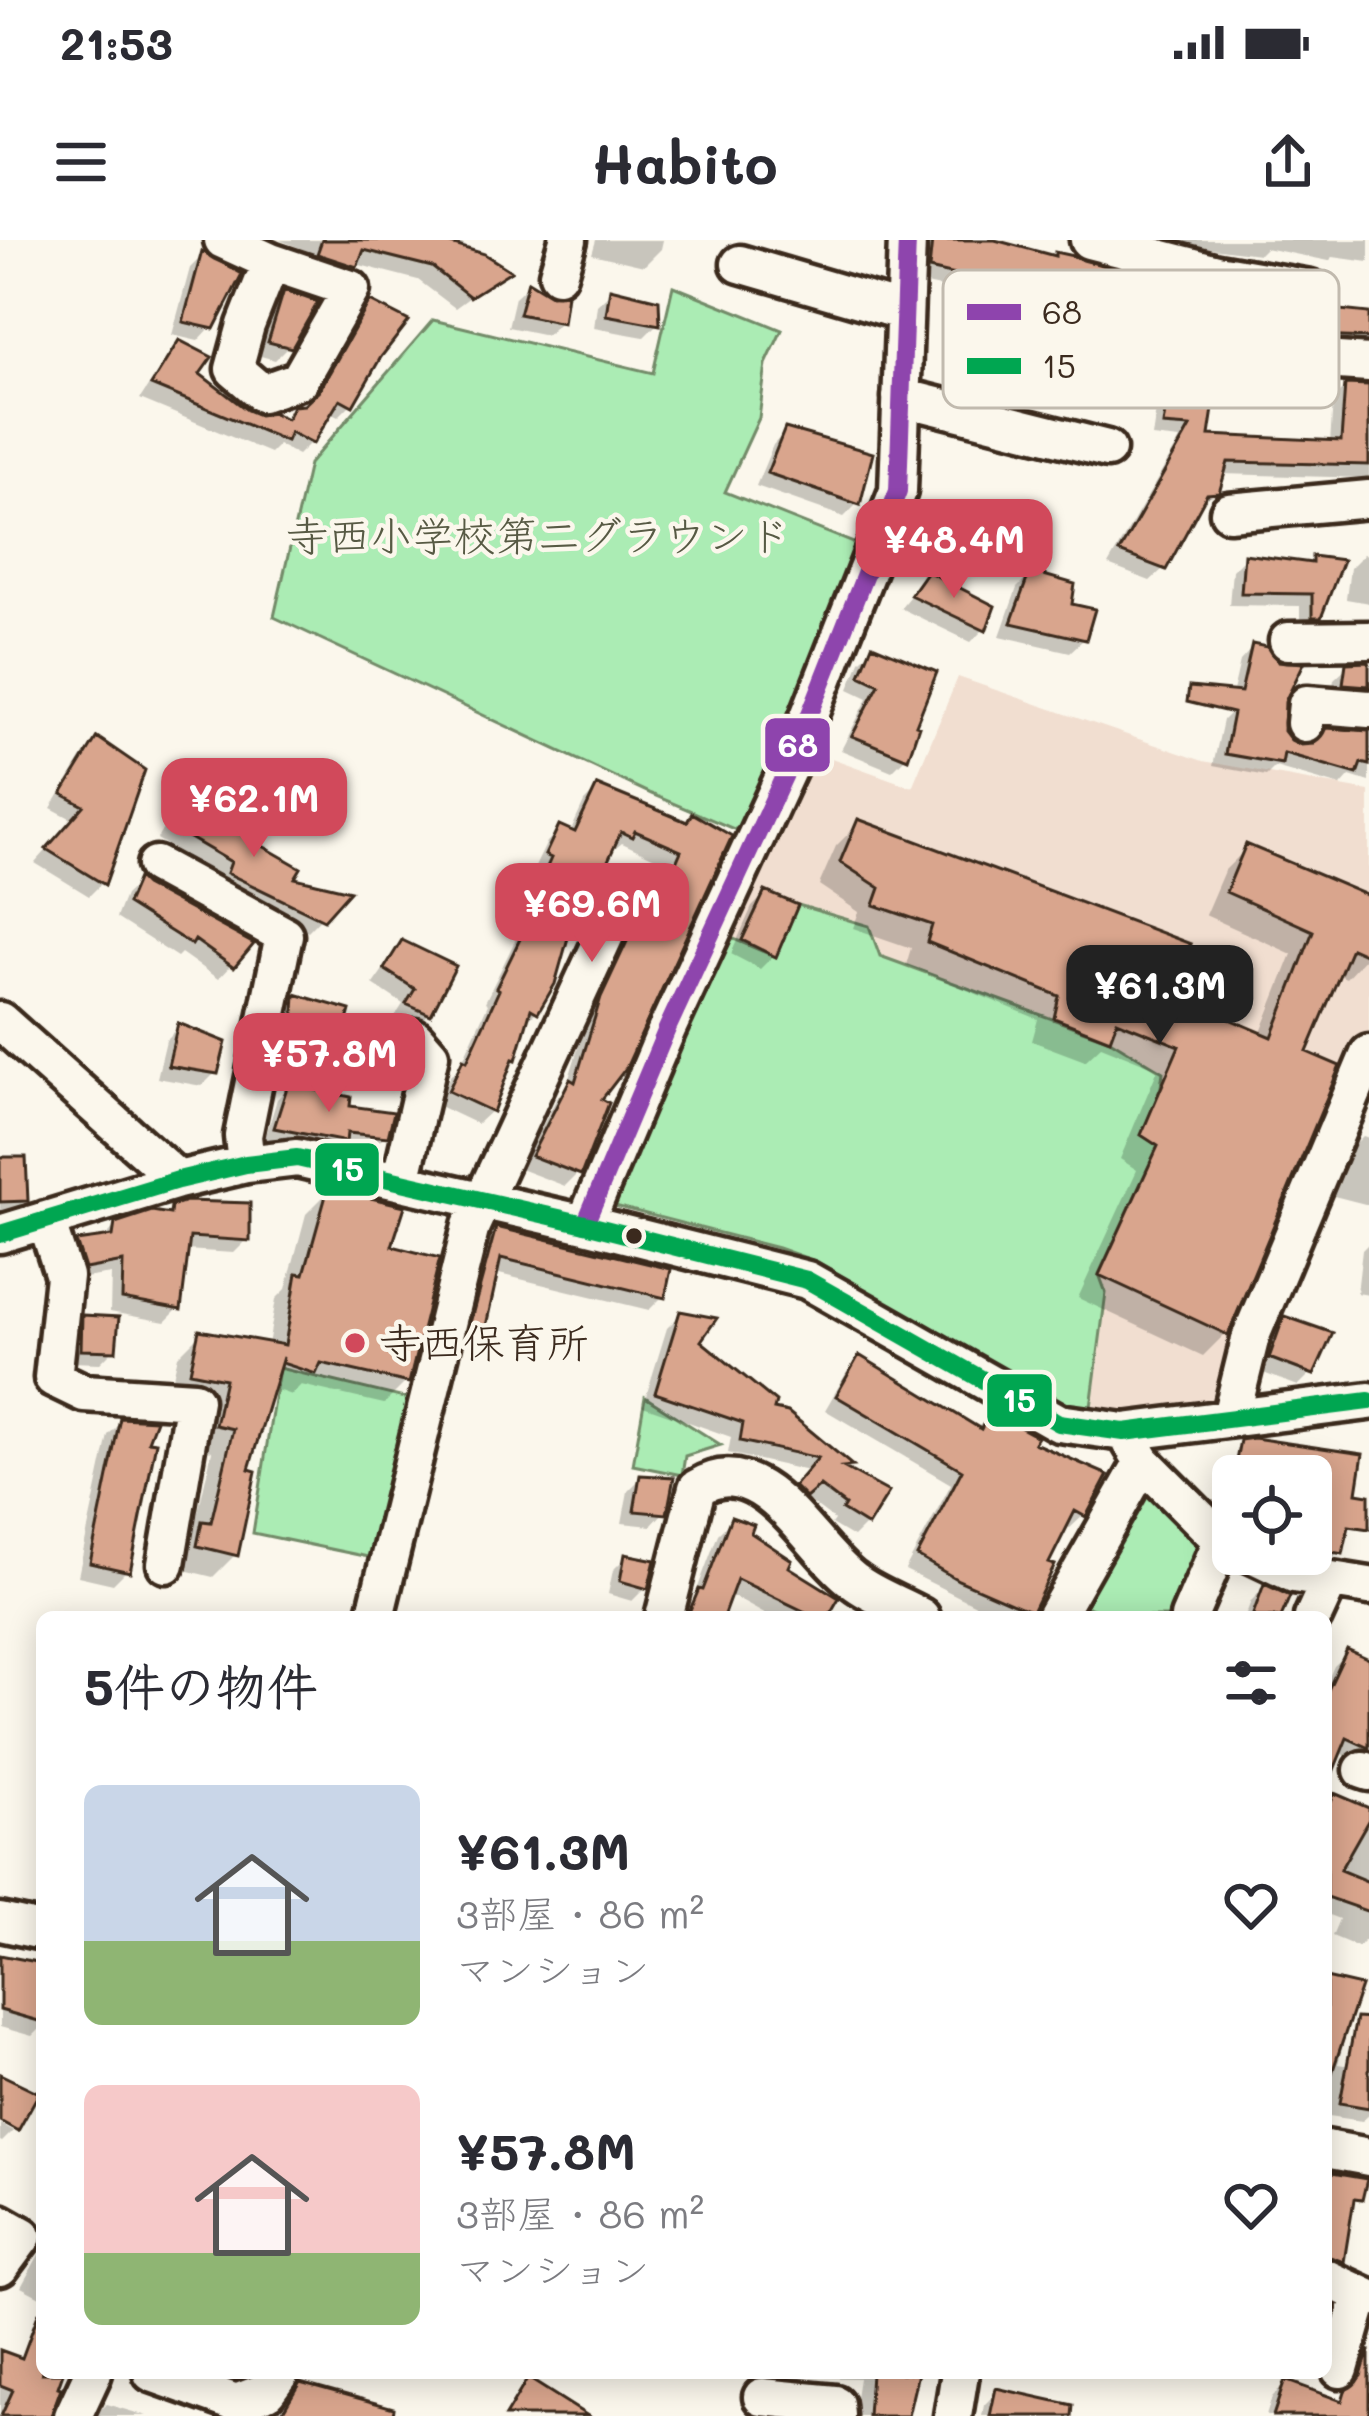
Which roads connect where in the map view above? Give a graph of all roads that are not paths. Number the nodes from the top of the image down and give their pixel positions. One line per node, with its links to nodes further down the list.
1 (223, 240): 4 (street)
2 (907, 240): 7 (street)
3 (1089, 240): 6 (street)
4 (272, 262)
5 (740, 264): 7 (street)
6 (1205, 270)
7 (904, 312): 10 (street)
8 (1339, 362): 9 (street)
9 (1369, 363)
10 (901, 398): 11 (street); 28 (street)
11 (1107, 449)
12 (1369, 500): 13 (street)
13 (1229, 512)
14 (1369, 640): 15 (street)
15 (1288, 641)
16 (1369, 709): 17 (street)
17 (1305, 722)
18 (156, 865): 23 (street)
19 (623, 896): 26 (street)
20 (0, 1021): 24 (street)
21 (416, 1038): 25 (street)
22 (1369, 1054): 31 (street)
23 (246, 1164): 24 (street); 25 (street)
24 (178, 1180): 27 (street)
25 (401, 1181): 26 (street)
26 (485, 1202): 28 (street); 40 (street)
27 (46, 1220): 29 (street); 34 (street)
28 (585, 1223): 32 (street)
29 (0, 1234)
30 (1369, 1401): 31 (street)
31 (1231, 1417): 32 (street)
32 (1133, 1447): 33 (street); 42 (street)
33 (1212, 1524)
34 (166, 1564)
35 (1216, 1575): 43 (street)
36 (1300, 1575): 37 (street)
37 (1330, 1580): 38 (street); 44 (street)
38 (1369, 1586)
39 (868, 1604): 41 (street)
40 (376, 1611)
41 (666, 1611)
42 (1058, 1611)
43 (1193, 1611)
44 (1316, 1611)
45 (0, 1922): 46 (street)
46 (36, 1930)
47 (1332, 2150): 48 (street)
48 (1369, 2156)
49 (0, 2223): 50 (street)
50 (0, 2267)
51 (1332, 2281): 52 (street)
52 (1365, 2296): 53 (street)
53 (1340, 2369)
54 (90, 2379): 60 (street)
55 (165, 2379): 59 (street)
56 (276, 2379): 59 (street)
57 (959, 2379): 62 (street)
58 (762, 2397): 61 (street)
59 (231, 2409)
60 (73, 2416)
61 (836, 2416)
62 (953, 2416)

